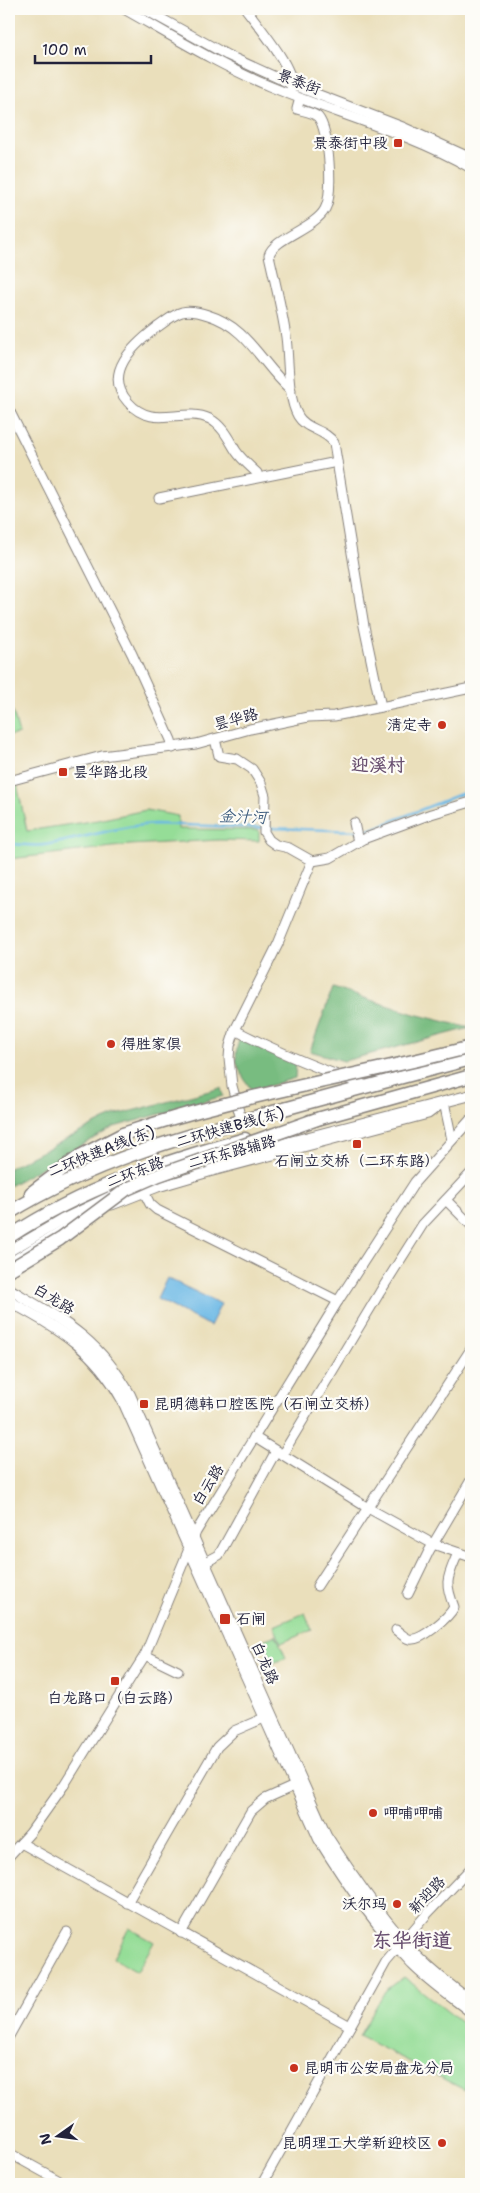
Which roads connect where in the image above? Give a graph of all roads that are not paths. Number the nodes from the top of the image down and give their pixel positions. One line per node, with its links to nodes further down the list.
1 (124, 9): 4 (street, 景泰街)
2 (144, 9): 4 (street, 景泰街)
3 (246, 9): 4 (street)
4 (291, 89): 5 (street, 景泰街); 6 (street, 景泰街)
5 (300, 98): 7 (street, 景泰街); 8 (street)
6 (471, 158)
7 (471, 168)
8 (291, 390): 10 (street); 11 (street)
9 (9, 410): 16 (street)
10 (337, 462): 11 (street); 14 (street)
11 (258, 477): 12 (street)
12 (159, 498)
13 (471, 688): 14 (street, 昙华路)
14 (381, 707): 15 (street, 昙华路)
15 (215, 739): 16 (street, 昙华路); 21 (street)
16 (172, 748): 17 (street, 昙华路)
17 (9, 781)
18 (471, 802): 20 (street)
19 (354, 823): 20 (street)
20 (358, 842): 21 (street)
21 (312, 861): 22 (street)
22 (235, 1030): 29 (street); 35 (street)
23 (471, 1042): 26 (street, 二环东路辅路)
24 (471, 1046): 41 (highway, bridge)
25 (471, 1058): 26 (main road); 41 (highway, 二环快速A线(东))
26 (418, 1073): 29 (street, 二环东路辅路)
27 (471, 1076): 33 (highway, 二环快速B线(东))
28 (471, 1082): 31 (main road)
29 (367, 1086): 35 (street, 二环东路辅路)
30 (471, 1095): 32 (main road)
31 (425, 1101): 32 (main road); 36 (main road, 二环东路)
32 (444, 1102): 37 (street); 39 (street, 二环东路辅路)
33 (320, 1118): 43 (highway, 二环快速B线(东), bridge); 46 (highway, bridge)
34 (471, 1119): 37 (street, 白云路)
35 (241, 1120): 41 (street, 二环东路辅路)
36 (349, 1121): 43 (main road, 二环东路, bridge); 44 (main road, 二环东路, bridge)
37 (452, 1140): 49 (street, 白云路)
38 (471, 1173): 40 (street)
39 (144, 1192): 45 (street, 二环东路辅路); 49 (street)
40 (446, 1200): 42 (street); 52 (street)
41 (9, 1213)
42 (471, 1225)
43 (9, 1237)
44 (9, 1251)
45 (9, 1263)
46 (9, 1270)
47 (9, 1289): 55 (main road, 白龙路)
48 (9, 1301): 57 (main road, 白龙路)
49 (338, 1301): 51 (street, 白云路)
50 (471, 1349): 54 (street)
51 (254, 1437): 52 (street); 55 (street, 白云路)
52 (279, 1453): 54 (street); 60 (street)
53 (471, 1480): 56 (street)
54 (368, 1508): 56 (street); 61 (street)
55 (193, 1538): 57 (street, 白云路); 60 (main road, 白龙路)
56 (433, 1544): 58 (street); 62 (street)
57 (189, 1548): 64 (street, 白云路); 66 (main road, 白龙路)
58 (458, 1554): 59 (street); 63 (street)
59 (471, 1557)
60 (204, 1563): 74 (main road, 白龙路)
61 (317, 1586)
62 (408, 1594)
63 (396, 1630)
64 (145, 1654): 65 (street); 68 (street, 白云路)
65 (178, 1670)
66 (264, 1718): 67 (main road, 白龙路); 71 (street)
67 (294, 1786): 73 (street); 74 (main road, 白龙路)
68 (21, 1843): 69 (street, 白云路); 71 (street)
69 (9, 1856)
70 (471, 1870): 74 (street, 新迎路)
71 (127, 1903): 73 (street)
72 (67, 1932): 78 (street)
73 (180, 1933): 77 (street)
74 (401, 1945): 75 (main road, 白龙路); 76 (main road, 白龙路); 77 (street, 新迎路)
75 (471, 2001)
76 (471, 2012)
77 (350, 2026): 81 (street, 新迎路)
78 (9, 2036)
79 (9, 2153): 80 (street)
80 (65, 2184)
81 (262, 2184)

